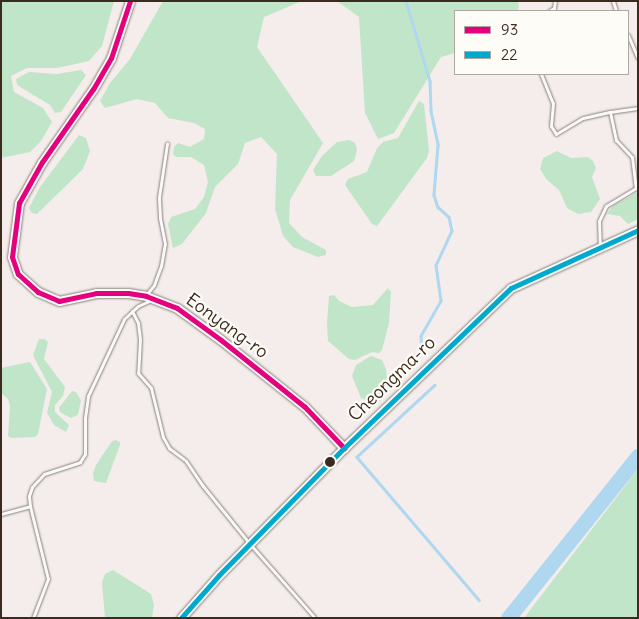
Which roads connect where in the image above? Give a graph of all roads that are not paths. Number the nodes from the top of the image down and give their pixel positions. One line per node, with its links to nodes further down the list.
1 (130, 1): 11 (street, Eonyang-ro)
2 (629, 37): 3 (lane)
3 (638, 58)
4 (541, 75): 6 (lane)
5 (638, 108): 6 (lane)
6 (610, 112): 8 (lane)
7 (168, 144): 11 (lane)
8 (637, 188): 10 (lane)
9 (638, 230): 10 (street, Cheongma-ro)
10 (601, 248): 13 (street, Cheongma-ro)
11 (150, 297): 12 (lane); 13 (street, Eonyang-ro)
12 (132, 311): 14 (lane); 16 (lane)
13 (344, 448): 16 (street, Cheongma-ro)
14 (30, 506): 15 (lane); 17 (lane)
15 (1, 514)
16 (250, 544): 18 (street, Cheongma-ro); 19 (lane)
17 (33, 618)
18 (181, 618)
19 (315, 618)

